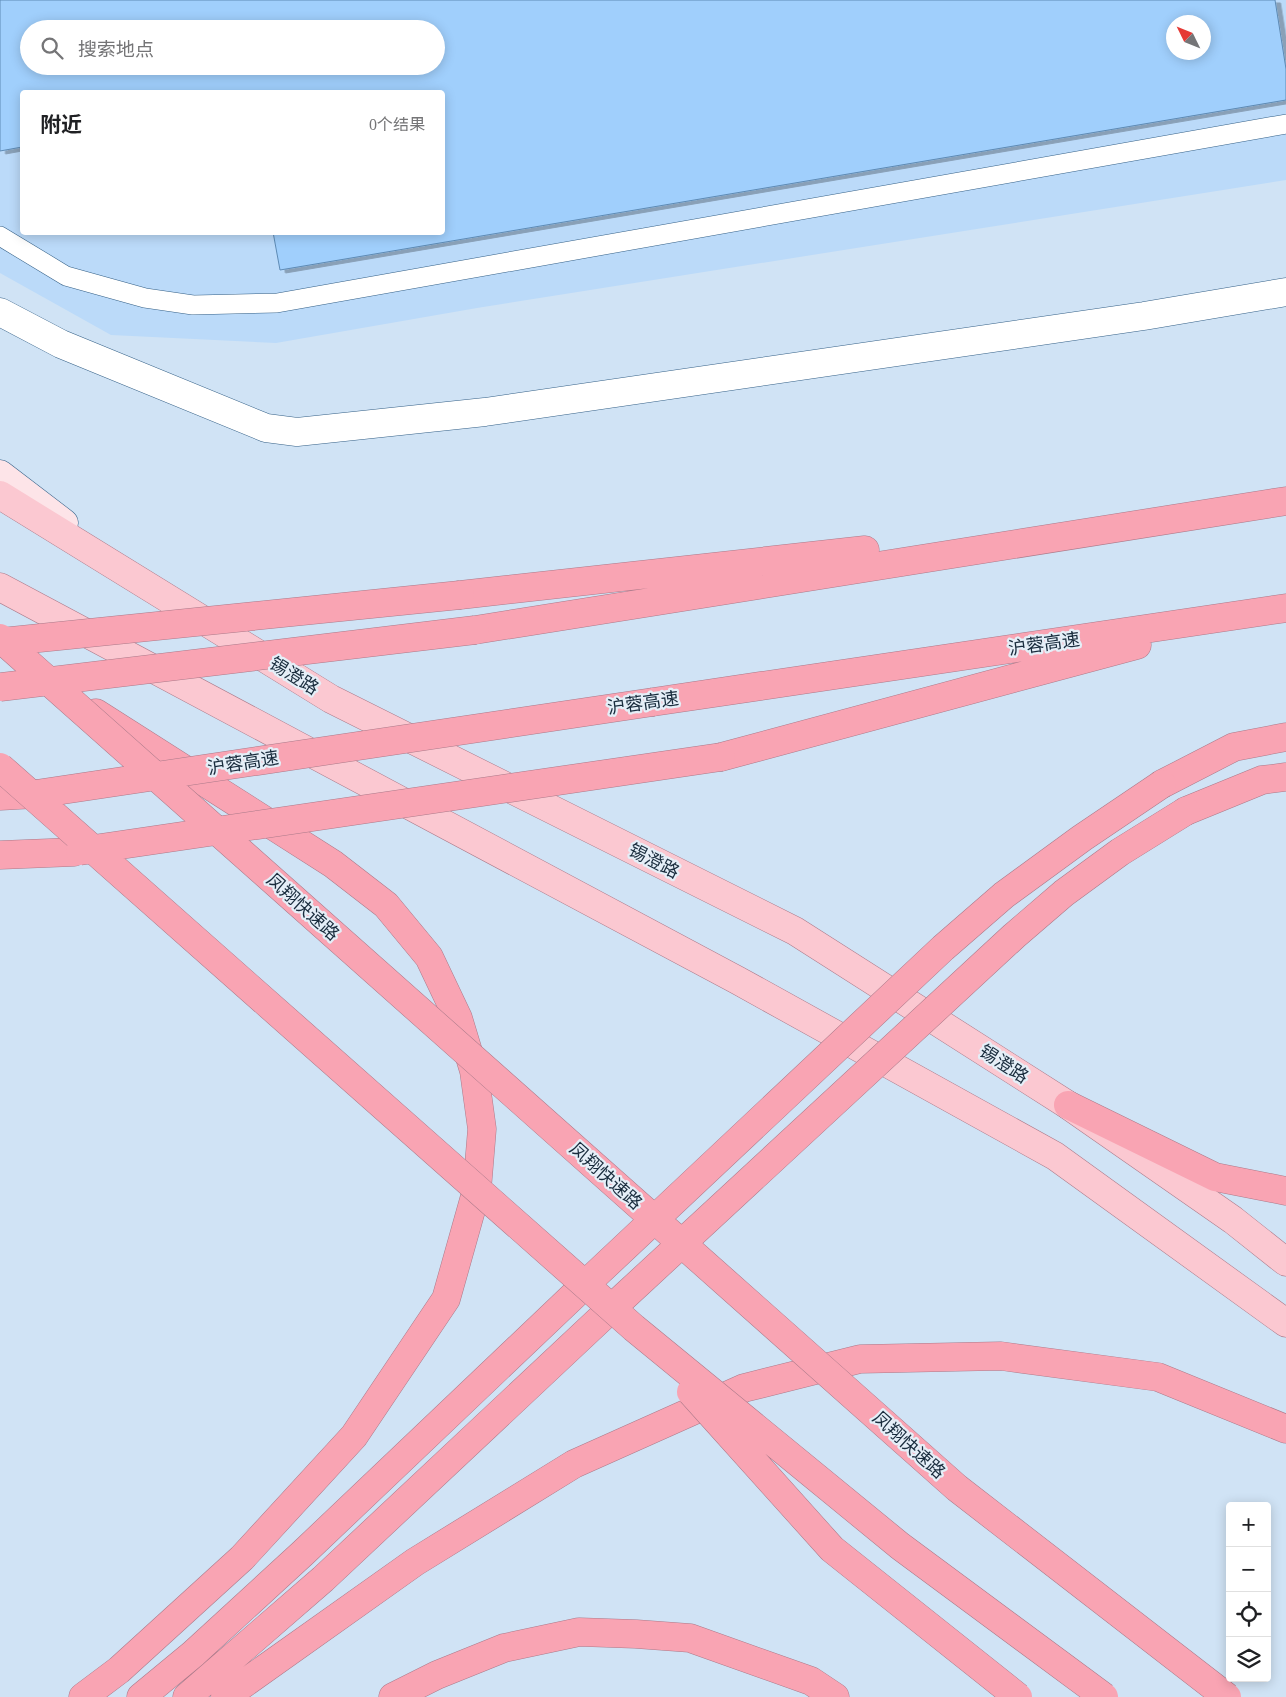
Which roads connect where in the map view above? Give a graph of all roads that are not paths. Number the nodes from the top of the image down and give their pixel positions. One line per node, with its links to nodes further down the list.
1 (1286, 124): 2 (lane)
2 (0, 236)
3 (1286, 292): 4 (street)
4 (0, 312)
5 (0, 474): 9 (main road)
6 (0, 495): 9 (main road, 锡澄路)
7 (1286, 501): 8 (highway)
8 (1227, 510): 13 (highway, bridge); 15 (highway, bridge)
9 (143, 583): 21 (main road, 锡澄路)
10 (0, 587): 24 (main road)
11 (1274, 610): 19 (highway, 沪蓉高速, bridge); 20 (highway, bridge)
12 (0, 638): 35 (highway, 凤翔快速路, bridge)
13 (0, 642)
14 (0, 652): 28 (highway)
15 (0, 687)
16 (1286, 737): 29 (highway, bridge)
17 (0, 767): 25 (highway, bridge)
18 (1286, 777): 27 (highway, bridge)
19 (0, 796)
20 (0, 855)
21 (1068, 1105): 22 (highway); 23 (main road, 锡澄路)
22 (1286, 1191)
23 (1286, 1262)
24 (1286, 1323)
25 (634, 1328): 33 (highway, bridge); 34 (highway, bridge)
26 (1286, 1428): 27 (highway)
27 (224, 1687): 30 (highway)
28 (83, 1697)
29 (141, 1697)
30 (187, 1697)
31 (393, 1697): 32 (highway)
32 (835, 1697)
33 (1018, 1697)
34 (1104, 1697)
35 (1227, 1697)

